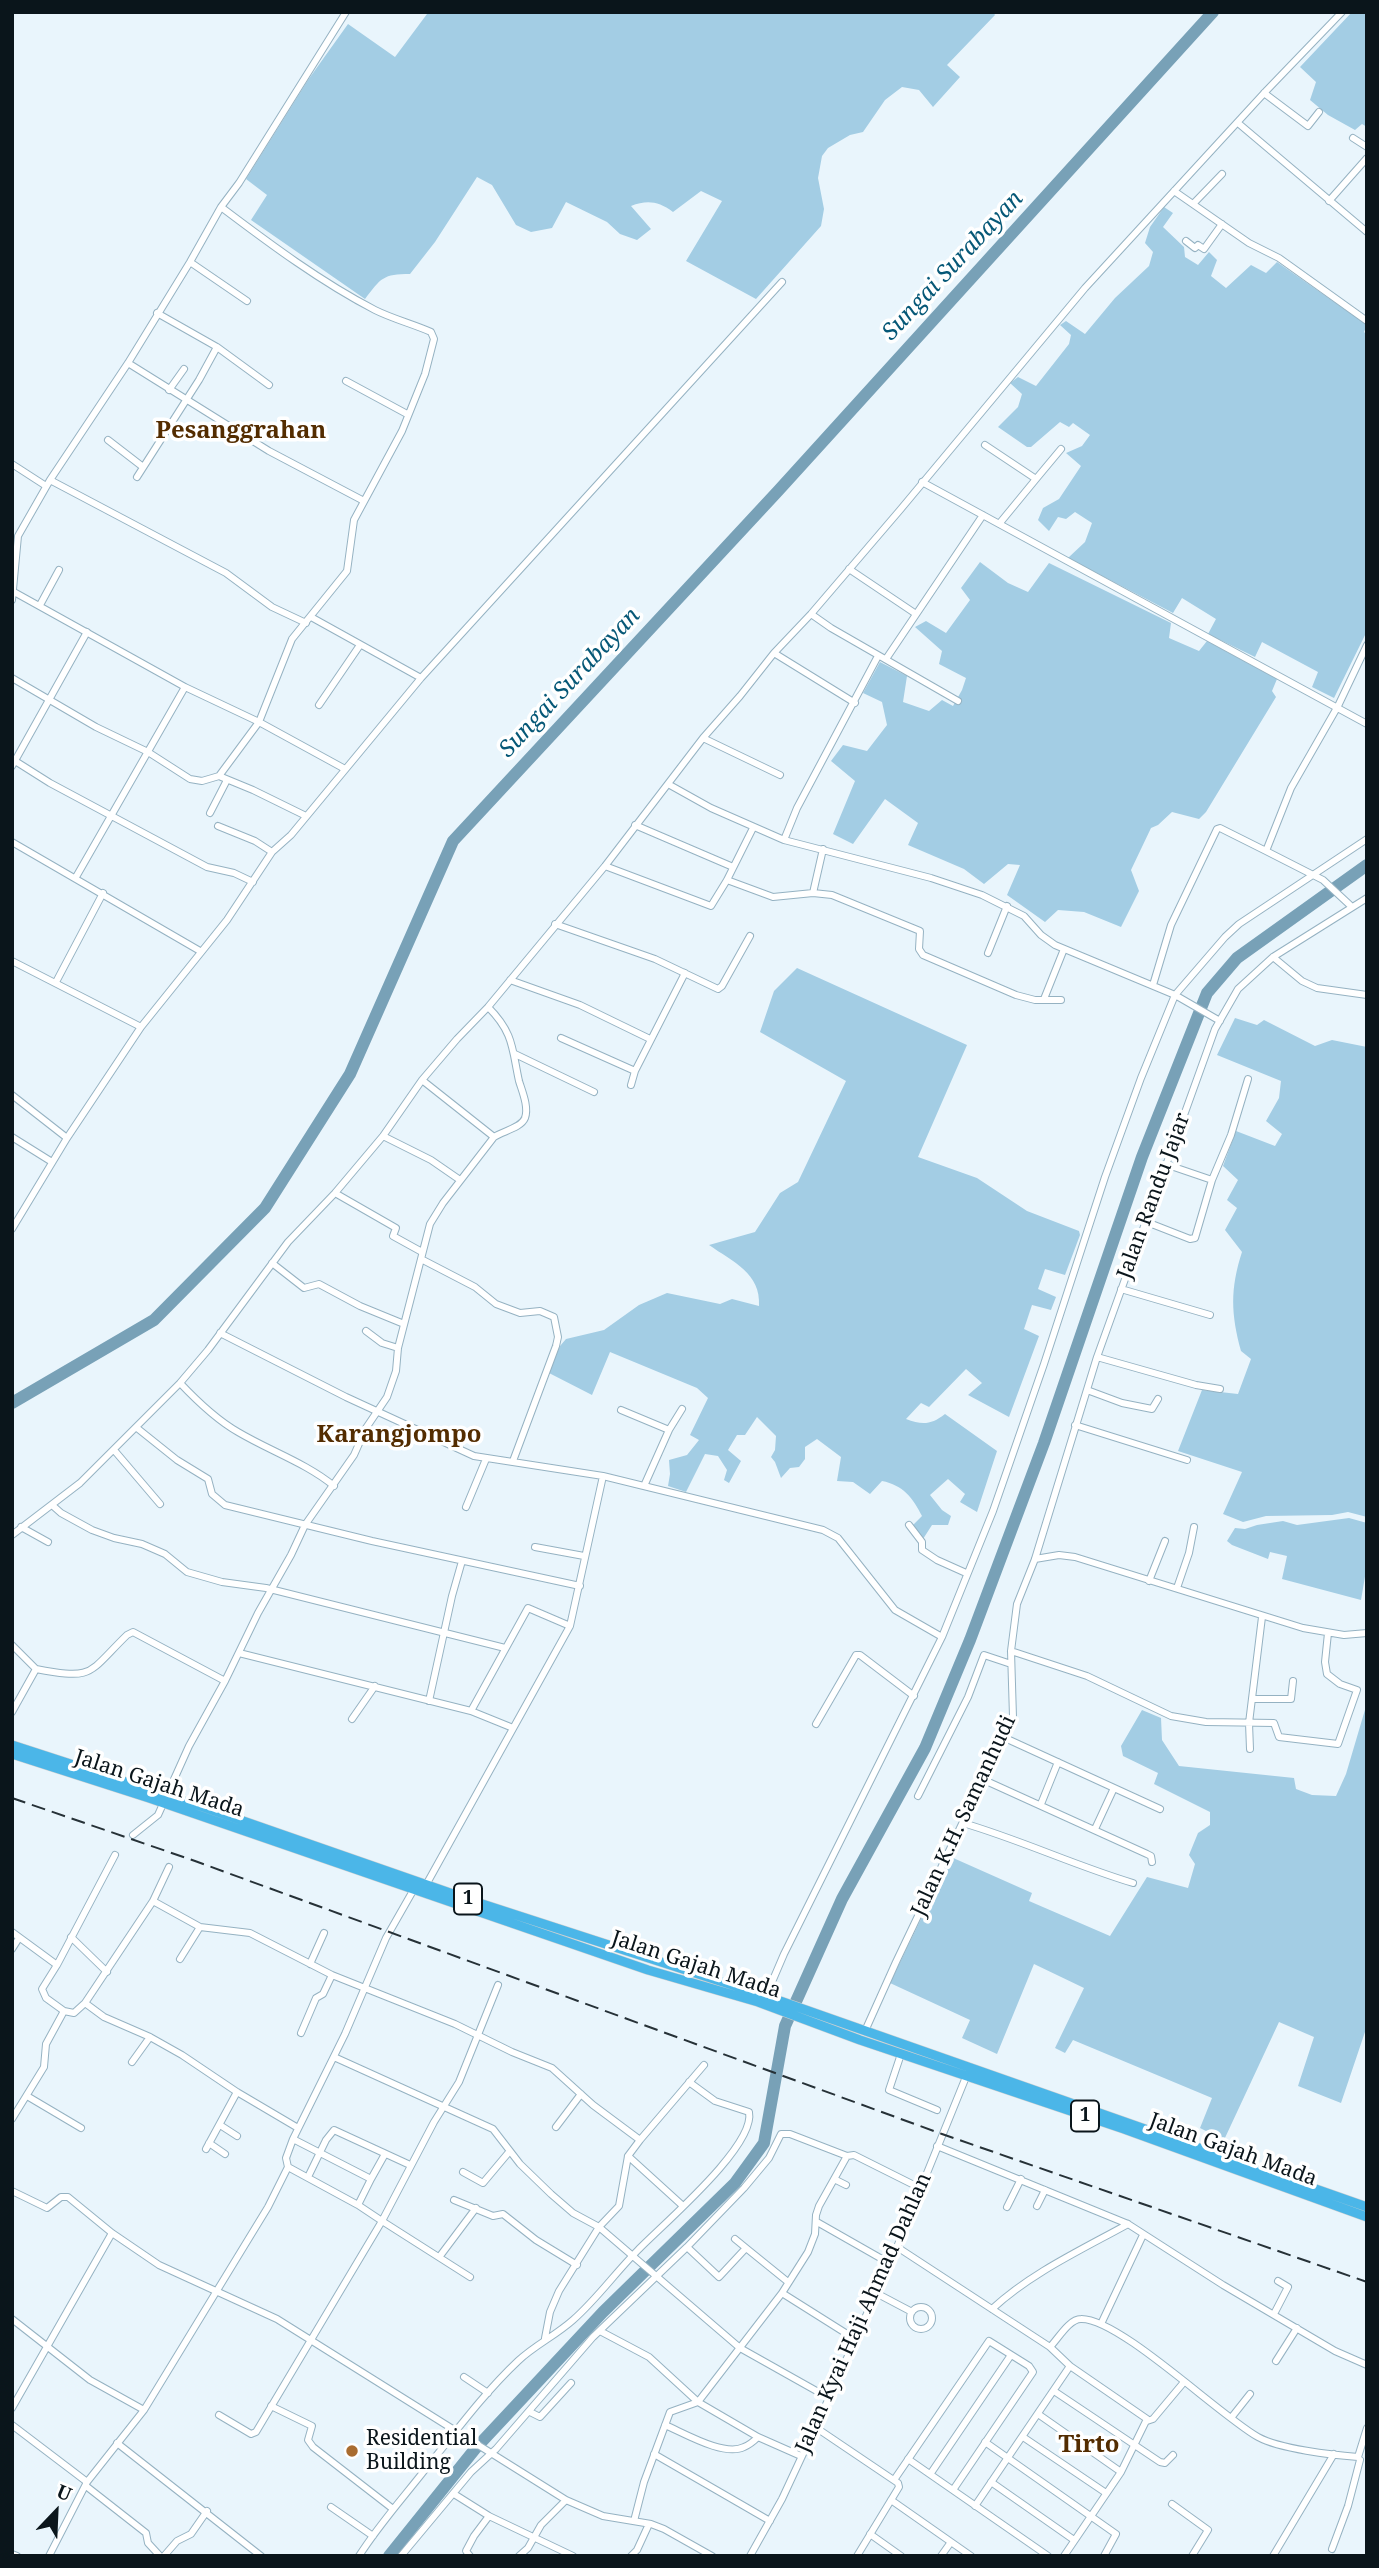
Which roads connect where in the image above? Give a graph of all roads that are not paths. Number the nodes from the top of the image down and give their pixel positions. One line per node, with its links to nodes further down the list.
1 (346, 12): 13 (street)
2 (1342, 12): 3 (street)
3 (1264, 93): 4 (street); 5 (street)
4 (1319, 112)
5 (1238, 123): 10 (street); 11 (street)
6 (1353, 138): 7 (street)
7 (1367, 147)
8 (1367, 158): 11 (street)
9 (1222, 174): 12 (street)
10 (1174, 191): 12 (street); 38 (street)
11 (1329, 201): 15 (street)
12 (1193, 204): 14 (street)
13 (221, 207): 17 (street); 29 (street)
14 (1222, 225): 16 (street); 21 (street)
15 (1367, 232)
16 (1186, 241)
17 (190, 262): 19 (street); 20 (street)
18 (782, 282): 59 (street)
19 (247, 301)
20 (157, 313): 22 (street); 23 (street)
21 (1367, 321)
22 (217, 347): 26 (street); 28 (street)
23 (128, 363): 27 (street); 37 (street)
24 (184, 369): 27 (street)
25 (346, 381): 29 (street)
26 (270, 385)
27 (169, 390): 28 (street)
28 (186, 400): 34 (street); 39 (street)
29 (407, 414): 39 (street)
30 (108, 440): 34 (street)
31 (985, 445): 36 (street)
32 (1061, 449): 36 (street)
33 (12, 464): 37 (street)
34 (143, 467): 35 (street)
35 (137, 477)
36 (1036, 479): 41 (street)
37 (44, 483): 42 (street); 51 (street)
38 (924, 483): 40 (street); 43 (street)
39 (362, 500): 50 (street)
40 (983, 515): 41 (street); 49 (street)
41 (999, 524): 65 (street)
42 (13, 562): 45 (street)
43 (849, 569): 48 (street); 49 (street)
44 (59, 570): 47 (street)
45 (14, 592): 46 (street); 47 (street)
46 (12, 600)
47 (40, 605): 52 (street)
48 (811, 614): 55 (street); 56 (street)
49 (916, 614): 57 (street)
50 (311, 617): 51 (street); 53 (street)
51 (306, 623): 66 (street)
52 (87, 632): 60 (street); 61 (street)
53 (360, 645): 59 (street); 64 (street)
54 (1367, 645): 65 (street)
55 (777, 655): 63 (street); 68 (street)
56 (878, 656): 57 (street); 63 (street)
57 (886, 659): 62 (street)
58 (12, 678): 61 (street)
59 (421, 678): 71 (street)
60 (185, 687): 66 (street); 69 (street)
61 (50, 699): 69 (street); 70 (street)
62 (958, 701)
63 (855, 703): 83 (street)
64 (319, 705)
65 (1338, 706): 67 (street); 86 (street)
66 (259, 722): 71 (street); 73 (street)
67 (1367, 724)
68 (705, 739): 72 (street); 75 (street)
69 (146, 752): 73 (street); 76 (street)
70 (13, 762): 76 (street)
71 (345, 769): 78 (street)
72 (780, 775)
73 (219, 776): 74 (street)
74 (228, 780): 77 (street); 78 (street)
75 (670, 785): 80 (street); 81 (street)
76 (109, 813): 91 (street); 93 (street)
77 (210, 813)
78 (306, 816): 87 (street)
79 (218, 826): 87 (street)
80 (638, 827): 88 (street); 89 (street)
81 (753, 828): 83 (street); 89 (street)
82 (1367, 839): 90 (street)
83 (784, 840): 85 (street)
84 (12, 842): 91 (street)
85 (822, 849): 95 (street); 97 (street)
86 (1266, 851): 90 (street); 109 (street)
87 (272, 852): 93 (street)
88 (608, 867): 92 (street); 99 (street)
89 (733, 867): 92 (street)
90 (1315, 876): 98 (street); 111 (street)
91 (76, 877): 94 (street)
92 (727, 880): 95 (street)
93 (253, 882): 102 (street)
94 (103, 893): 102 (street); 108 (street)
95 (813, 893): 112 (street)
96 (1366, 898): 98 (street, Jalan Randu Jajar)
97 (1007, 906): 101 (street); 103 (street)
98 (1352, 907): 104 (street, Jalan Randu Jajar)
99 (555, 925): 106 (street); 107 (street)
100 (750, 936): 106 (street)
101 (1064, 949): 109 (street); 112 (street)
102 (200, 951): 116 (street)
103 (989, 953)
104 (1273, 957): 110 (street); 115 (street, Jalan Randu Jajar)
105 (12, 961): 108 (street)
106 (685, 972): 118 (street)
107 (510, 980): 114 (street); 118 (street)
108 (56, 982): 116 (street)
109 (1153, 985): 111 (street)
110 (1367, 995)
111 (1178, 997): 115 (street); 177 (street)
112 (1044, 999): 113 (street)
113 (1061, 1000)
114 (488, 1007): 119 (street); 121 (street)
115 (1216, 1019): 131 (street, Jalan Randu Jajar)
116 (141, 1027): 129 (street)
117 (561, 1038): 120 (street)
118 (650, 1039): 120 (street)
119 (515, 1054): 124 (street); 128 (street)
120 (635, 1070): 123 (street)
121 (422, 1080): 126 (street); 128 (street)
122 (1248, 1080): 133 (street)
123 (631, 1086)
124 (594, 1092)
125 (13, 1096): 129 (street)
126 (383, 1136): 132 (street); 134 (street)
127 (12, 1137): 130 (street)
128 (494, 1137): 132 (street)
129 (67, 1138): 130 (street)
130 (52, 1162): 136 (street)
131 (1168, 1165): 133 (street); 135 (street, Jalan Randu Jajar)
132 (460, 1180): 137 (street)
133 (1212, 1180): 135 (street)
134 (335, 1193): 137 (street); 138 (street)
135 (1149, 1223): 139 (street, Jalan Randu Jajar)
136 (12, 1228)
137 (423, 1258): 141 (street); 159 (street)
138 (272, 1263): 141 (street); 143 (street)
139 (1126, 1290): 140 (street); 145 (street, Jalan Randu Jajar)
140 (1210, 1315)
141 (404, 1324): 144 (street)
142 (366, 1331): 144 (street)
143 (220, 1333): 146 (street); 151 (street)
144 (398, 1348): 151 (street)
145 (1103, 1359): 147 (street); 148 (street, Jalan Randu Jajar)
146 (180, 1383): 154 (street); 161 (street)
147 (1220, 1389)
148 (1092, 1392): 149 (street); 153 (street, Jalan Randu Jajar)
149 (1158, 1399)
150 (682, 1409): 155 (street)
151 (377, 1410): 157 (street); 161 (street)
152 (621, 1410): 155 (street)
153 (1081, 1427): 158 (street); 175 (street, Jalan Randu Jajar)
154 (136, 1428): 156 (street); 166 (street)
155 (669, 1430): 162 (street)
156 (114, 1450): 163 (street); 164 (street)
157 (486, 1459): 159 (street); 165 (street)
158 (1187, 1460)
159 (513, 1461): 160 (street)
160 (603, 1476): 162 (street); 174 (street)
161 (332, 1484): 166 (street)
162 (643, 1486): 187 (street)
163 (160, 1504)
164 (52, 1505): 168 (street); 180 (street)
165 (466, 1507)
166 (302, 1524): 176 (street); 180 (street)
167 (909, 1525): 177 (street)
168 (21, 1527): 170 (street); 172 (street)
169 (1194, 1527): 181 (street)
170 (12, 1535)
171 (1165, 1541): 178 (street)
172 (48, 1542)
173 (535, 1547): 174 (street)
174 (584, 1556): 179 (street)
175 (1035, 1559): 178 (street); 190 (street, Jalan K.H. Samanhudi)
176 (462, 1561): 179 (street); 184 (street)
177 (960, 1571): 187 (street)
178 (1149, 1581): 181 (street)
179 (580, 1586): 183 (street)
180 (266, 1588): 184 (street); 191 (street)
181 (1177, 1588): 182 (street)
182 (1262, 1617): 185 (street); 198 (street)
183 (570, 1626): 189 (street); 205 (street)
184 (444, 1633): 189 (street); 199 (street)
185 (1328, 1633): 186 (street); 203 (street)
186 (1367, 1633)
187 (942, 1637): 197 (street)
188 (12, 1645): 193 (street)
189 (505, 1648): 200 (street)
190 (1011, 1651): 192 (street, Jalan K.H. Samanhudi); 203 (street)
191 (239, 1653): 194 (street); 196 (street)
192 (1011, 1664): 206 (street, Jalan K.H. Samanhudi); 213 (street)
193 (36, 1669): 194 (street); 201 (street)
194 (222, 1679): 214 (street)
195 (1293, 1681): 198 (street)
196 (374, 1686): 199 (street); 202 (street)
197 (914, 1696): 204 (street); 240 (street)
198 (1252, 1699): 203 (street)
199 (429, 1701): 200 (street)
200 (471, 1711): 205 (street)
201 (12, 1712)
202 (352, 1719)
203 (1249, 1723): 208 (street)
204 (816, 1724)
205 (513, 1728): 224 (street)
206 (1004, 1738): 210 (street); 211 (street, Jalan K.H. Samanhudi)
207 (12, 1745): 214 (highway, Jalan Gajah Mada / 1)
208 (1250, 1749)
209 (12, 1754): 214 (highway, Jalan Gajah Mada / 1)
210 (1058, 1762): 212 (street); 215 (street)
211 (984, 1780): 215 (street); 217 (street, Jalan K.H. Samanhudi)
212 (1114, 1788): 216 (street); 218 (street)
213 (918, 1796)
214 (159, 1797): 219 (street); 224 (highway, Jalan Gajah Mada / 1); 225 (highway, Jalan Gajah Mada / 1)
215 (1041, 1804): 218 (street)
216 (1160, 1809)
217 (963, 1823): 223 (street); 245 (street, Jalan K.H. Samanhudi)
218 (1095, 1829): 221 (street)
219 (133, 1835)
220 (115, 1855): 230 (street)
221 (1152, 1862)
222 (169, 1867): 226 (street)
223 (1133, 1883)
224 (426, 1885): 240 (highway, Jalan Gajah Mada / 1)
225 (414, 1889): 239 (street); 242 (highway, Jalan Gajah Mada / 1)
226 (153, 1901): 227 (street); 236 (street)
227 (200, 1927): 233 (street); 235 (street)
228 (12, 1932): 231 (street)
229 (324, 1933): 235 (street)
230 (71, 1937): 234 (street); 236 (street)
231 (19, 1938): 232 (street); 234 (street)
232 (12, 1949)
233 (180, 1959)
234 (54, 1963): 243 (street)
235 (310, 1964): 237 (street)
236 (107, 1972): 241 (street)
237 (332, 1975): 239 (street); 246 (street)
238 (498, 1985): 247 (street)
239 (366, 1989): 247 (street); 250 (street)
240 (766, 1996): 242 (highway, Jalan Gajah Mada / 1)
241 (85, 2003): 243 (street); 248 (street)
242 (777, 2004): 244 (highway, Jalan Gajah Mada / 1)
243 (64, 2011): 258 (street)
244 (805, 2014): 245 (highway, Jalan Gajah Mada / 1); 249 (highway, Jalan Gajah Mada / 1)
245 (865, 2031): 253 (highway, Jalan Gajah Mada / 1)
246 (301, 2033)
247 (480, 2035): 257 (street); 259 (street)
248 (150, 2037): 251 (street); 255 (street)
249 (901, 2053): 253 (highway, Jalan Gajah Mada / 1); 260 (street)
250 (334, 2057): 259 (street); 265 (street)
251 (132, 2062)
252 (704, 2065): 254 (street)
253 (968, 2071): 256 (highway, Jalan Gajah Mada / 1); 269 (street, Jalan Kyai Haji Ahmad Dahlan)
254 (689, 2082): 268 (street); 289 (street)
255 (237, 2092): 262 (street); 265 (street)
256 (1033, 2093): 292 (highway, Jalan Gajah Mada / 1); 294 (highway, Jalan Gajah Mada / 1)
257 (581, 2094): 263 (street); 268 (street)
258 (27, 2096): 261 (street); 264 (street)
259 (444, 2106): 270 (street); 276 (street)
260 (937, 2110)
261 (12, 2119)
262 (220, 2125): 266 (street); 272 (street)
263 (556, 2127)
264 (81, 2128)
265 (298, 2128): 267 (street)
266 (237, 2136)
267 (293, 2139): 271 (street); 277 (street)
268 (640, 2140): 274 (street)
269 (937, 2146): 282 (street); 284 (street, Jalan Kyai Haji Ahmad Dahlan)
270 (509, 2151): 278 (street); 298 (street)
271 (320, 2152): 273 (street); 279 (street); 280 (street)
272 (225, 2154)
273 (385, 2154): 276 (street); 280 (street)
274 (628, 2156): 289 (street); 298 (street)
275 (847, 2156): 281 (street); 284 (street); 302 (street)
276 (410, 2165): 295 (street)
277 (288, 2167): 279 (street); 313 (street)
278 (463, 2172)
279 (308, 2177): 288 (street)
280 (371, 2179): 288 (street)
281 (834, 2179): 283 (street); 296 (street)
282 (1021, 2179): 285 (street); 291 (street)
283 (846, 2185)
284 (920, 2188): 303 (street, Jalan Kyai Haji Ahmad Dahlan)
285 (1045, 2190): 290 (street); 297 (street)
286 (12, 2191): 299 (street)
287 (454, 2200): 293 (street)
288 (358, 2205): 295 (street)
289 (683, 2206): 305 (street)
290 (1037, 2206)
291 (1007, 2207)
292 (1367, 2207)
293 (476, 2208): 306 (street); 308 (street)
294 (1367, 2217)
295 (382, 2221): 306 (street); 324 (street)
296 (817, 2222): 307 (street); 312 (street)
297 (1128, 2224): 300 (street); 316 (street)
298 (599, 2227): 305 (street); 308 (street)
299 (112, 2233): 313 (street); 326 (street)
300 (1143, 2235): 318 (street); 320 (street)
301 (735, 2239): 304 (street)
302 (687, 2247): 304 (street); 309 (street)
303 (897, 2247): 307 (street, Jalan Kyai Haji Ahmad Dahlan); 316 (street)
304 (746, 2248): 312 (street)
305 (632, 2255): 309 (street); 323 (street)
306 (440, 2256): 310 (street)
307 (888, 2263): 314 (street, Jalan Kyai Haji Ahmad Dahlan)
308 (577, 2265): 323 (street)
309 (655, 2276): 322 (street); 328 (street)
310 (470, 2277)
311 (1278, 2281): 318 (street)
312 (788, 2282): 315 (street)
313 (216, 2290): 324 (street); 343 (street)
314 (876, 2293): 317 (street); 325 (street, Jalan Kyai Haji Ahmad Dahlan)
315 (782, 2294): 325 (street); 328 (street)
316 (992, 2309): 327 (street)
317 (912, 2312)
318 (1274, 2314): 321 (street)
319 (12, 2319): 326 (street)
320 (1101, 2324): 327 (street); 334 (street)
321 (1297, 2328): 330 (street); 331 (street)
322 (600, 2331): 340 (street); 344 (street)
323 (545, 2338): 337 (street)
324 (311, 2339): 341 (street); 353 (street)
325 (855, 2339): 339 (street, Jalan Kyai Haji Ahmad Dahlan)
326 (48, 2346): 342 (street); 343 (street)
327 (1050, 2347): 332 (street)
328 (740, 2348): 339 (street); 340 (street)
329 (1011, 2355): 356 (street); 365 (street); 368 (street)
330 (1276, 2361)
331 (1367, 2365)
332 (1070, 2366): 336 (street); 348 (street)
333 (464, 2377): 337 (street)
334 (1184, 2382): 347 (street); 348 (street)
335 (571, 2383): 344 (street)
336 (1054, 2391): 345 (street); 358 (street)
337 (488, 2393): 353 (street)
338 (1250, 2394): 347 (street)
339 (829, 2398): 351 (street, Jalan Kyai Haji Ahmad Dahlan)
340 (698, 2402): 350 (street); 354 (street)
341 (271, 2406): 346 (street); 380 (street)
342 (12, 2408)
343 (144, 2410): 357 (street)
344 (530, 2413): 359 (street)
345 (1038, 2414): 355 (street); 367 (street)
346 (219, 2415)
347 (1231, 2418): 361 (street)
348 (1147, 2421): 358 (street)
349 (12, 2425): 371 (street)
350 (665, 2425): 354 (street); 360 (street)
351 (815, 2427): 363 (street, Jalan Kyai Haji Ahmad Dahlan); 369 (street)
352 (1367, 2428): 366 (street)
353 (456, 2431): 359 (street); 380 (street)
354 (758, 2437): 363 (street)
355 (1023, 2437): 364 (street); 373 (street)
356 (985, 2441): 364 (street); 372 (street)
357 (117, 2443): 371 (street); 381 (street)
358 (1133, 2444): 362 (street); 367 (street)
359 (488, 2452): 374 (street); 375 (street)
360 (654, 2454): 384 (street); 385 (street)
361 (1334, 2454): 366 (street); 413 (street)
362 (1173, 2455)
363 (801, 2456): 385 (street, Jalan Kyai Haji Ahmad Dahlan)
364 (1007, 2458): 370 (street); 383 (street)
365 (908, 2459): 368 (street); 369 (street)
366 (1362, 2460): 392 (street)
367 (1121, 2472): 373 (street)
368 (931, 2473): 372 (street)
369 (894, 2480): 376 (street)
370 (990, 2482): 378 (street); 390 (street)
371 (86, 2484): 394 (street); 395 (street)
372 (953, 2490): 378 (street)
373 (1106, 2493): 383 (street)
374 (454, 2494): 382 (street); 398 (street)
375 (566, 2500): 384 (street); 389 (street)
376 (891, 2500): 387 (street); 391 (street)
377 (1172, 2504): 412 (street)
378 (975, 2505): 409 (street)
379 (331, 2507): 388 (street)
380 (393, 2509): 388 (street)
381 (207, 2511): 395 (street); 396 (street)
382 (489, 2516): 389 (street); 399 (street)
383 (1090, 2517): 390 (street); 411 (street)
384 (634, 2521): 386 (street)
385 (770, 2521): 404 (street, Jalan Kyai Haji Ahmad Dahlan)
386 (649, 2524): 402 (street); 403 (street)
387 (870, 2534): 405 (street); 406 (street)
388 (373, 2536): 397 (street)
389 (534, 2537): 393 (street); 400 (street)
390 (1074, 2540): 410 (street)
391 (951, 2542): 407 (street); 408 (street)
392 (1332, 2549)
393 (562, 2553): 401 (street)
394 (50, 2556)
395 (162, 2556)
396 (261, 2556)
397 (359, 2556)
398 (401, 2556)
399 (470, 2556)
400 (519, 2556)
401 (573, 2556)
402 (631, 2556)
403 (712, 2556)
404 (750, 2556)
405 (856, 2556)
406 (901, 2556)
407 (941, 2556)
408 (971, 2556)
409 (1048, 2556)
410 (1064, 2556)
411 (1104, 2556)
412 (1192, 2556)
413 (1273, 2556)

